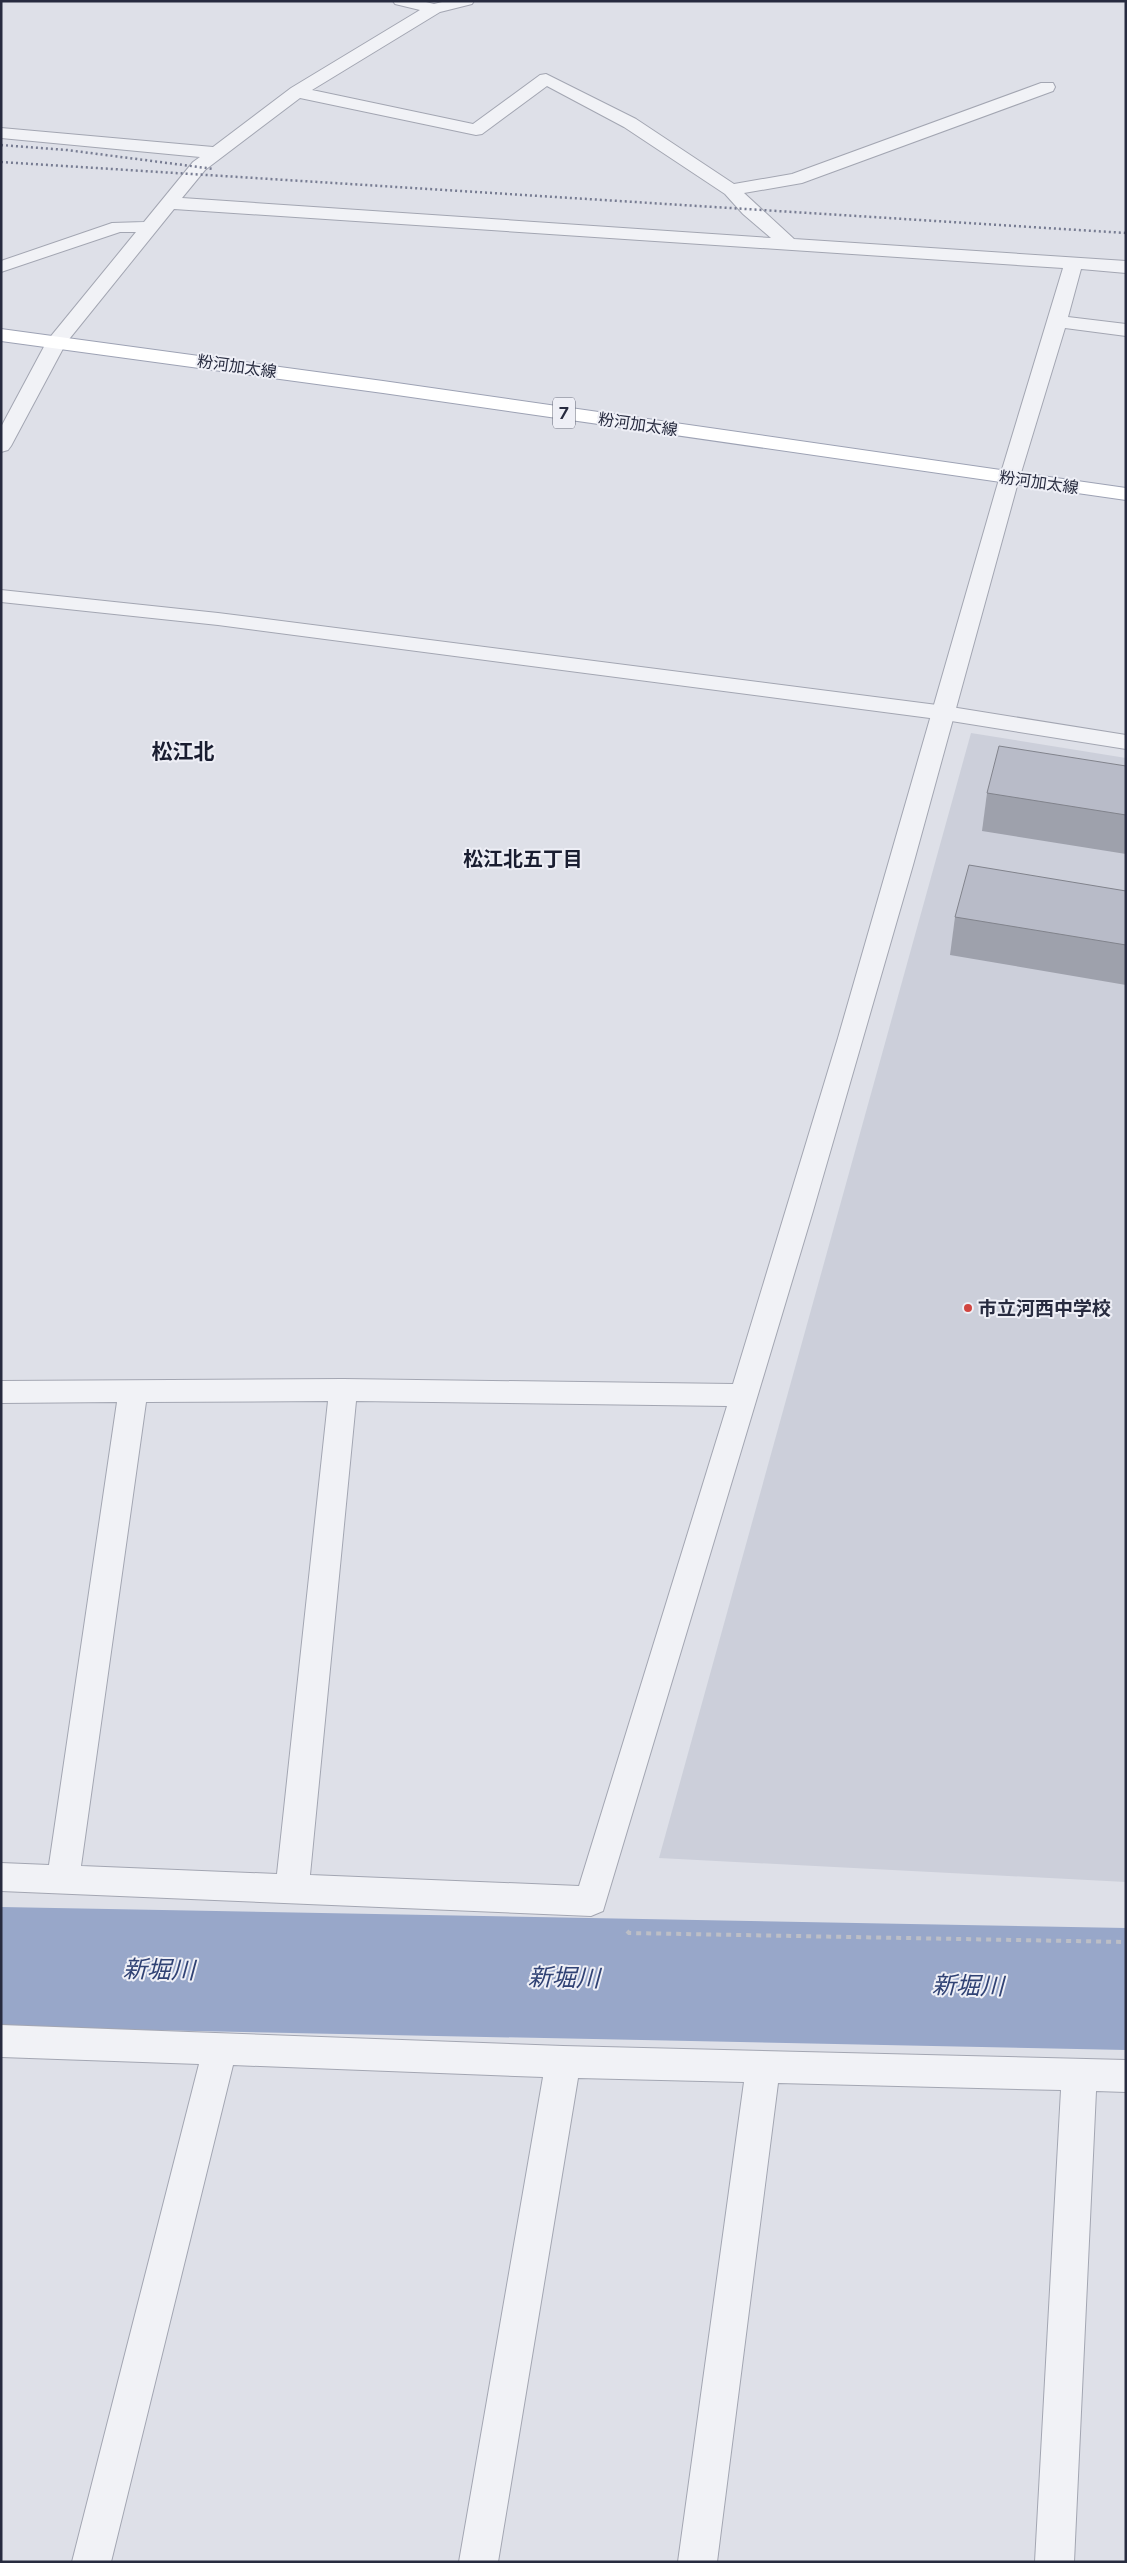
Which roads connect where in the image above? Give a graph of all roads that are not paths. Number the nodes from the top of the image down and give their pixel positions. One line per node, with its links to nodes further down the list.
1 (401, 1): 3 (street)
2 (466, 1): 3 (street)
3 (434, 9): 5 (street)
4 (1046, 87): 8 (street)
5 (297, 92): 7 (street); 8 (street)
6 (1, 133): 7 (street)
7 (217, 153): 9 (street)
8 (731, 190): 11 (street)
9 (171, 202): 10 (street); 11 (street)
10 (151, 227): 13 (street); 18 (street)
11 (789, 244): 12 (street)
12 (1073, 264): 14 (street); 15 (street)
13 (1, 267)
14 (1126, 267)
15 (1059, 321): 16 (street); 20 (street)
16 (1126, 330)
17 (1, 335): 18 (main road, 粉河加太線 / 7)
18 (58, 341): 19 (street); 20 (main road, 粉河加太線 / 7)
19 (1, 446)
20 (1008, 478): 21 (main road, 粉河加太線 / 7); 23 (street)
21 (1126, 494)
22 (1, 596): 23 (street)
23 (945, 713): 24 (street); 28 (street)
24 (1126, 742)
25 (133, 1390): 26 (street); 27 (street); 30 (street)
26 (343, 1390): 28 (street); 31 (street)
27 (1, 1392)
28 (744, 1395): 31 (street)
29 (1, 1877): 30 (street)
30 (63, 1880): 31 (street)
31 (292, 1888)
32 (1, 2042): 33 (street)
33 (220, 2048): 34 (street); 38 (street)
34 (563, 2062): 35 (street); 39 (street)
35 (763, 2069): 36 (street); 40 (street)
36 (1079, 2075): 37 (street); 41 (street)
37 (1126, 2076)
38 (92, 2562)
39 (478, 2562)
40 (697, 2562)
41 (1054, 2562)

